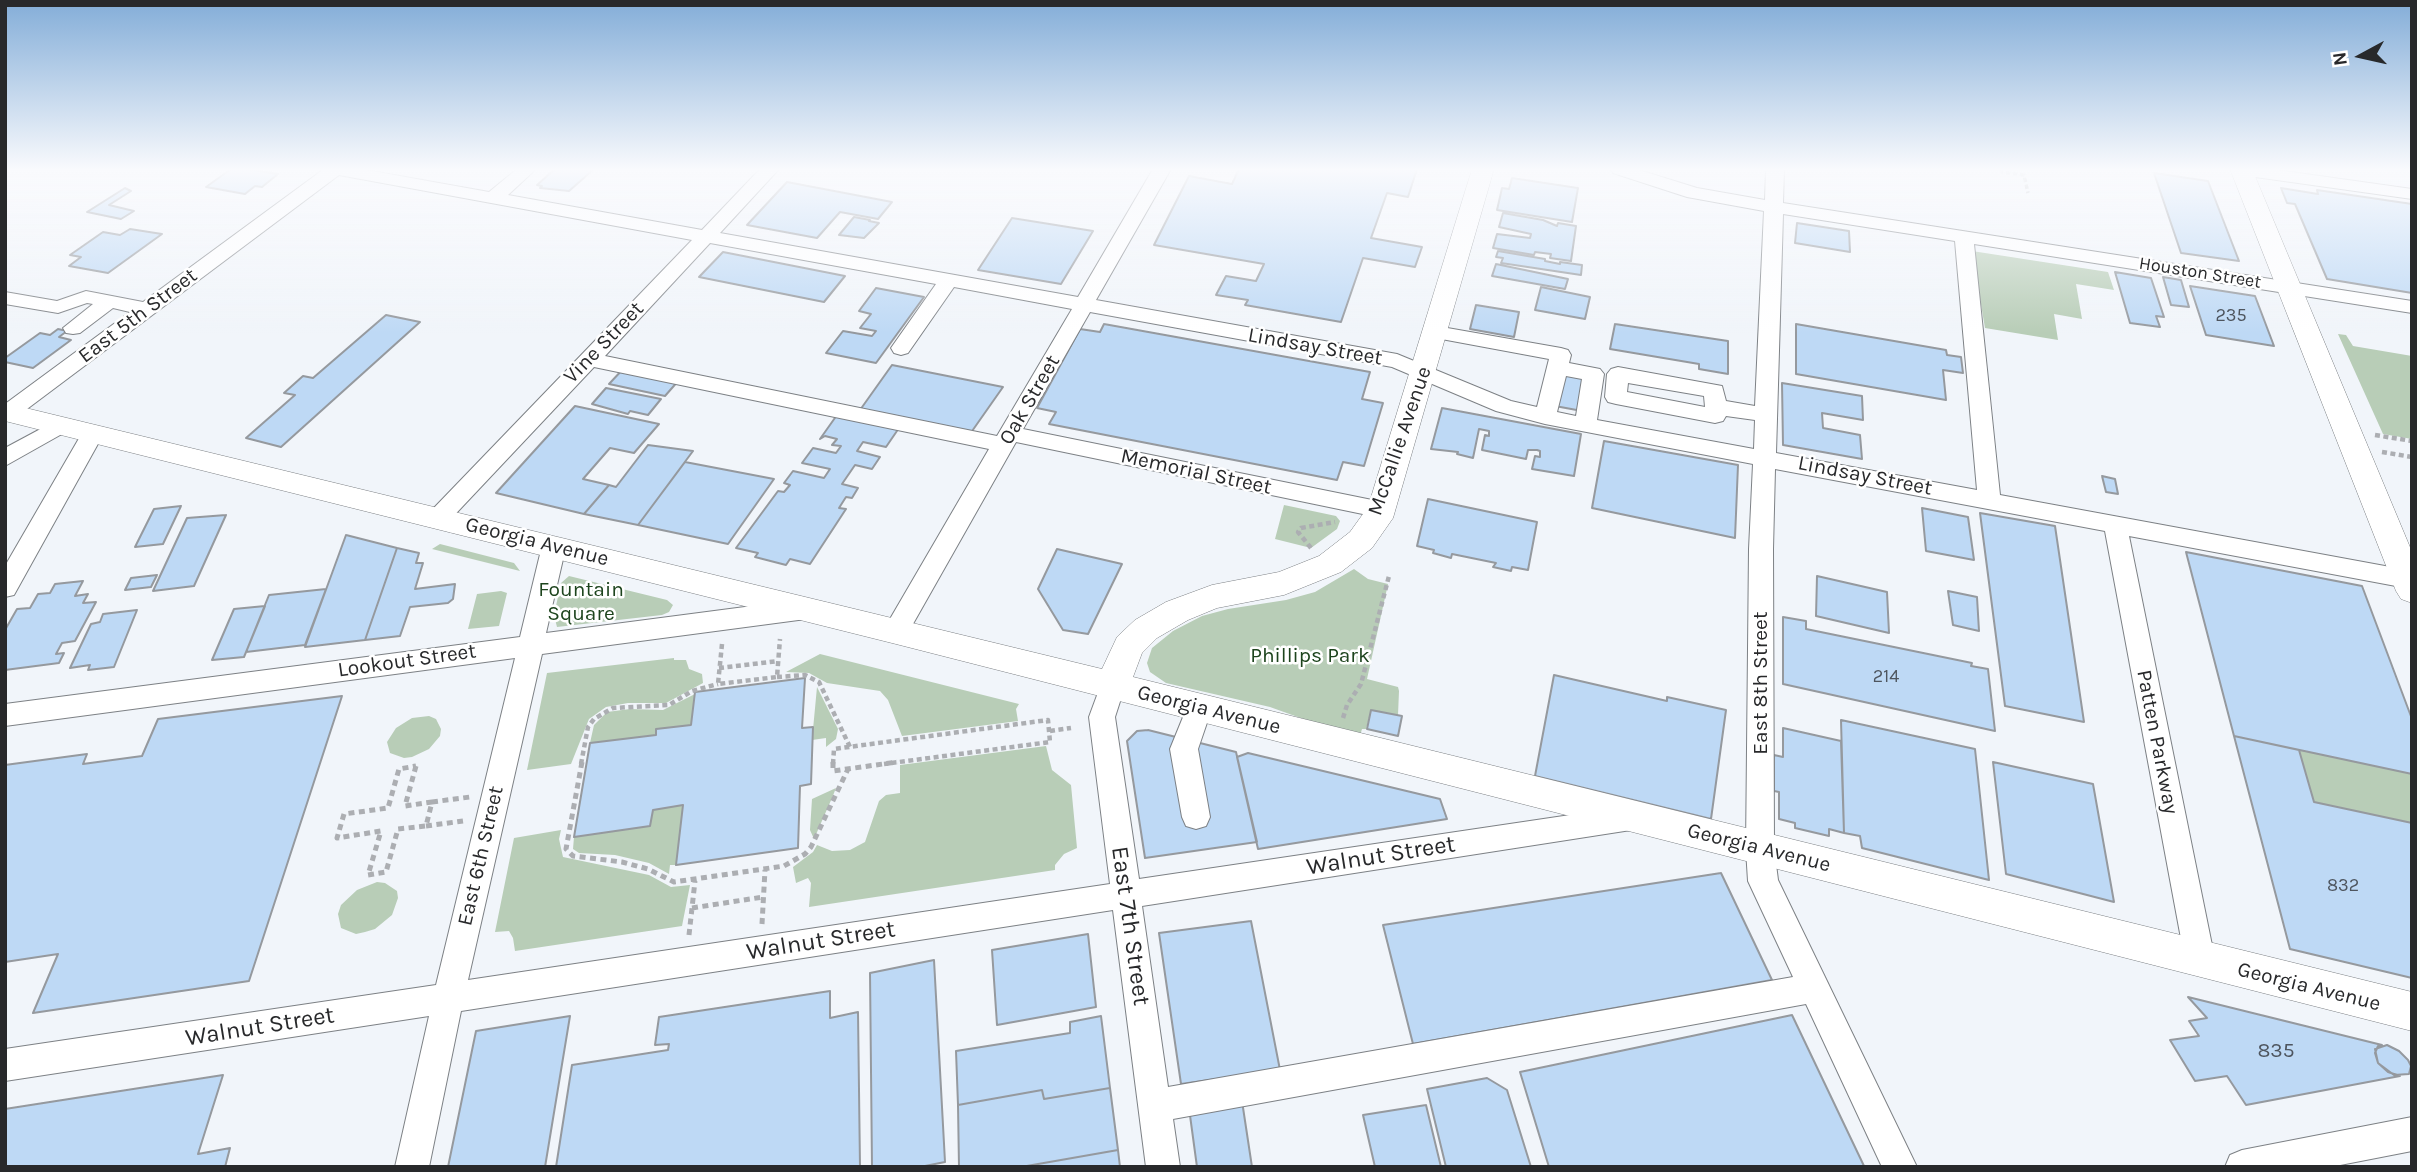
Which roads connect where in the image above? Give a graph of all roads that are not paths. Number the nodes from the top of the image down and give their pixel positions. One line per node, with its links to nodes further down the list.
1 (262, 224): 17 (street, East 5th Street)
2 (634, 224): 10 (street, Lindsay Street)
3 (719, 224): 10 (street, Vine Street)
4 (1131, 224): 15 (street, Oak Street)
5 (1467, 224): 19 (main road, McCallie Avenue)
6 (1774, 224): 26 (street, East 8th Street)
7 (1884, 224): 9 (street, Houston Street)
8 (2262, 224): 12 (main road)
9 (1964, 236): 12 (street, Houston Street); 34 (street)
10 (706, 237): 11 (street, Lindsay Street); 21 (street, Vine Street)
11 (949, 281): 15 (street, Lindsay Street); 20 (street)
12 (2287, 287): 16 (street, Houston Street); 39 (main road)
13 (7, 298): 14 (street)
14 (109, 302): 17 (street); 18 (street)
15 (1084, 305): 23 (street, Lindsay Street); 31 (street, Oak Street)
16 (2412, 307)
17 (147, 309): 25 (street, East 5th Street)
18 (73, 328)
19 (1436, 332): 22 (street); 23 (main road, McCallie Avenue)
20 (901, 348)
21 (589, 359): 31 (street, Memorial Street); 36 (street, Vine Street)
22 (1559, 368): 27 (street); 29 (street)
23 (1425, 371): 27 (street, Lindsay Street); 35 (main road, McCallie Avenue)
24 (1716, 407): 26 (street)
25 (6, 413): 28 (main road, Georgia Avenue)
26 (1766, 415): 32 (street, East 8th Street)
27 (1545, 417): 29 (street, Lindsay Street)
28 (61, 425): 30 (main road, Georgia Avenue); 33 (street)
29 (1585, 425): 32 (street, Lindsay Street)
30 (93, 433): 36 (main road, Georgia Avenue); 40 (street)
31 (1008, 439): 35 (street, Memorial Street); 42 (street, Oak Street)
32 (1764, 456): 34 (street, Lindsay Street); 51 (street, East 8th Street)
33 (5, 458)
34 (1989, 499): 37 (street, Lindsay Street)
35 (1381, 510): 44 (main road, McCallie Avenue)
36 (438, 518): 38 (main road, Georgia Avenue)
37 (2115, 524): 39 (street, Lindsay Street); 53 (street, Patten Parkway)
38 (554, 546): 41 (main road, Georgia Avenue); 43 (street, East 6th Street)
39 (2410, 583)
40 (5, 588)
41 (808, 609): 42 (main road, Georgia Avenue); 43 (street, Lookout Street)
42 (896, 631): 44 (main road, Georgia Avenue)
43 (529, 645): 46 (street, Lookout Street); 55 (street, East 6th Street)
44 (1112, 686): 45 (main road, Georgia Avenue); 52 (street, East 7th Street)
45 (1199, 708): 47 (main road, Georgia Avenue); 48 (street)
46 (5, 715)
47 (1530, 791): 49 (main road, Georgia Avenue); 50 (street)
48 (1196, 817)
49 (1636, 818): 50 (street, Walnut Street); 51 (main road, Georgia Avenue)
50 (1550, 831): 52 (street, Walnut Street)
51 (1760, 849): 53 (main road, Georgia Avenue); 54 (street, East 8th Street)
52 (1125, 895): 55 (street, Walnut Street); 58 (street, East 7th Street)
53 (2200, 960): 56 (main road, Georgia Avenue)
54 (1815, 988): 58 (street); 62 (street, East 8th Street)
55 (448, 999): 57 (street, Walnut Street); 60 (street, East 6th Street)
56 (2412, 1012)
57 (5, 1065)
58 (1155, 1106): 61 (street, East 7th Street)
59 (2408, 1134): 63 (street)
60 (412, 1167)
61 (1163, 1167)
62 (1900, 1167)
63 (2242, 1167)

